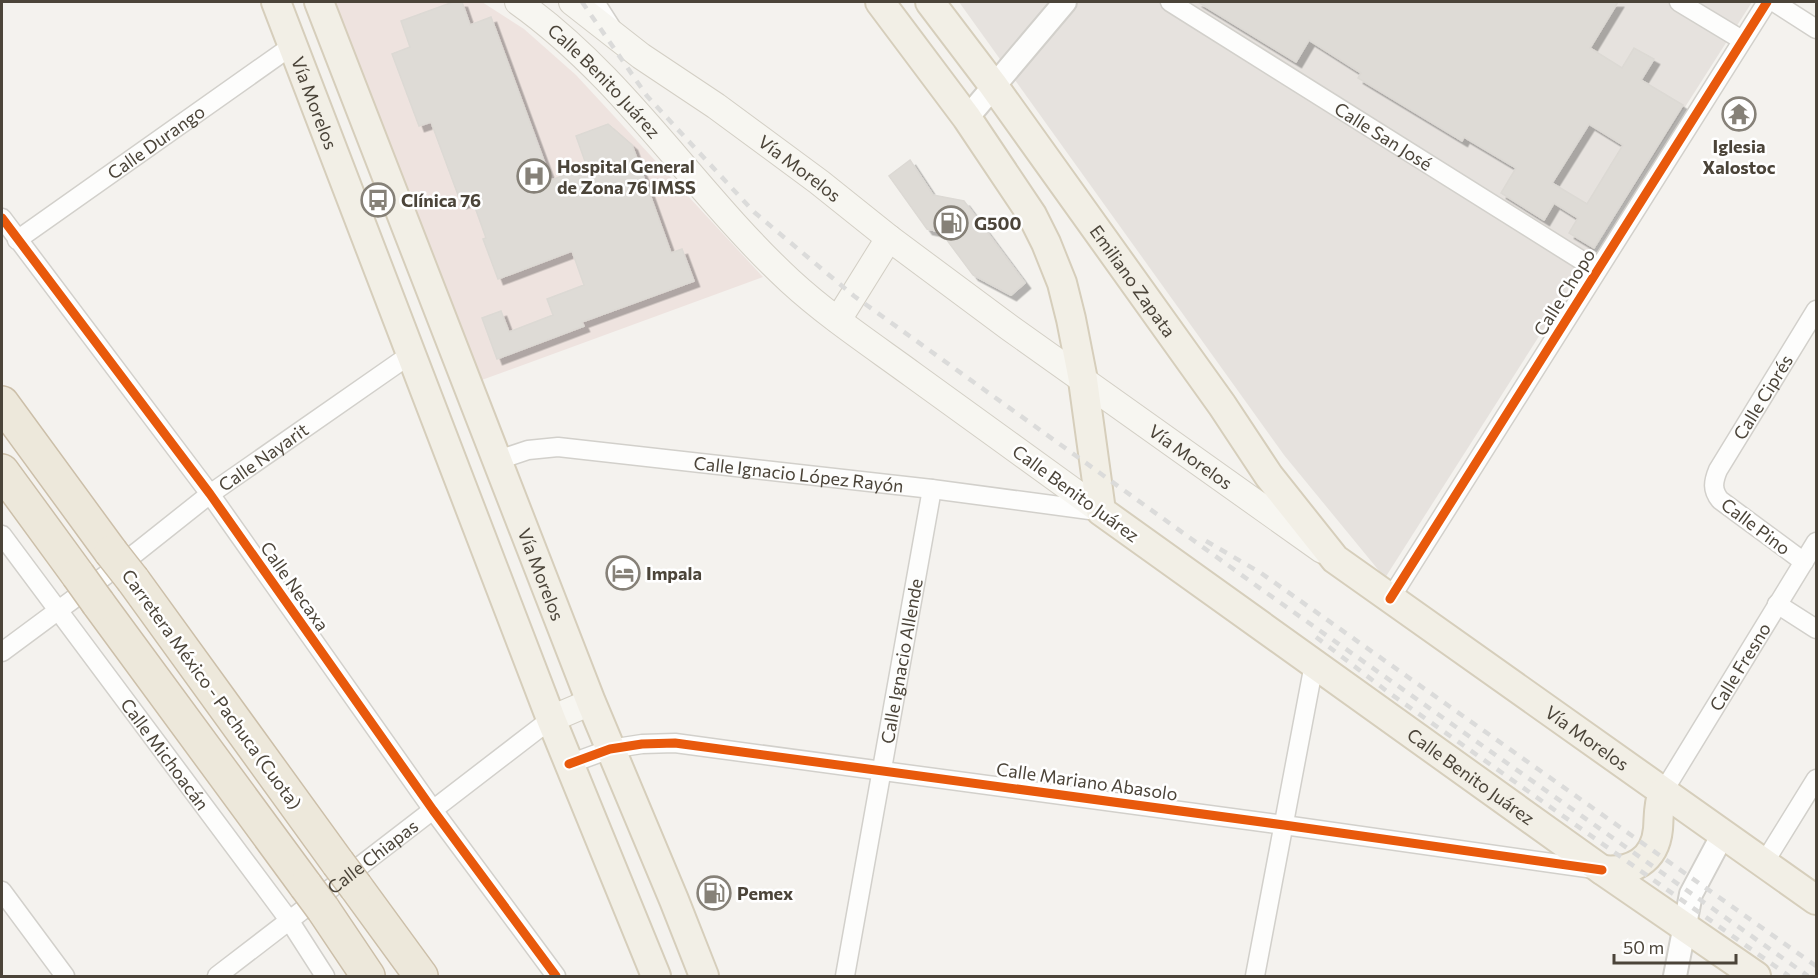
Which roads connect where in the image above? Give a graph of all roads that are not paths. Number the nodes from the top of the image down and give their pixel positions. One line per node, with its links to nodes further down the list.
1 (276, 2): 16 (main road, Vía Morelos)
2 (319, 2): 28 (main road, Vía Morelos)
3 (518, 2): 24 (main road, Calle Benito Juárez)
4 (572, 2): 14 (main road, Vía Morelos)
5 (595, 2): 14 (street)
6 (880, 2): 18 (main road)
7 (930, 2): 17 (main road, Emiliano Zapata)
8 (1065, 2): 17 (street)
9 (1170, 2): 22 (street, Calle San José)
10 (1679, 2): 15 (street)
11 (1767, 2): 15 (street, Calle Chopo)
12 (1774, 2): 13 (street)
13 (1816, 29)
14 (617, 36): 20 (main road, Vía Morelos)
15 (1742, 40): 22 (street, Calle Chopo)
16 (294, 45): 21 (street, Calle Durango); 25 (main road, Vía Morelos)
17 (993, 85): 18 (street); 36 (main road, Emiliano Zapata)
18 (967, 118): 26 (main road)
19 (2, 218): 21 (street, Calle Necaxa)
20 (889, 238): 24 (main road); 26 (main road, Vía Morelos)
21 (17, 240): 32 (street, Calle Necaxa)
22 (1597, 270): 38 (street, Calle Chopo)
23 (1816, 310): 30 (street, Calle Ciprés)
24 (837, 320): 33 (main road, Calle Benito Juárez)
25 (411, 354): 32 (street, Calle Nayarit); 45 (main road, Vía Morelos)
26 (1083, 380): 33 (main road); 36 (main road, Vía Morelos)
27 (2, 403): 64 (highway, Carretera México - Pachuca (Cuota), bridge)
28 (498, 460): 31 (street, Calle Ignacio López Rayón); 44 (main road, Vía Morelos)
29 (2, 471): 63 (highway, bridge)
30 (1713, 487): 37 (street, Calle Pino)
31 (932, 489): 33 (street, Calle Ignacio López Rayón); 48 (street, Calle Ignacio Allende)
32 (210, 494): 40 (street, Calle Nayarit); 51 (street, Calle Necaxa)
33 (1101, 511): 43 (main road, Calle Benito Juárez)
34 (2, 535): 40 (street, Calle Michoacán)
35 (1816, 543): 37 (street, Calle Fresno)
36 (1335, 559): 38 (main road, Vía Morelos)
37 (1804, 562): 39 (street, Calle Fresno)
38 (1390, 600): 50 (main road, Vía Morelos)
39 (1777, 604): 41 (street); 50 (street, Calle Fresno)
40 (56, 610): 42 (street, Calle Nayarit); 58 (street, Calle Michoacán)
41 (1816, 629)
42 (2, 652)
43 (1314, 663): 52 (street); 55 (main road, Calle Benito Juárez)
44 (591, 702): 45 (main road, Calle Chiapas); 46 (main road, Vía Morelos)
45 (551, 719): 47 (main road, Vía Morelos); 51 (street, Calle Chiapas)
46 (610, 748): 47 (street, Calle Mariano Abasolo); 48 (street, Calle Mariano Abasolo); 67 (main road, Vía Morelos)
47 (569, 764): 66 (main road, Vía Morelos)
48 (884, 770): 52 (street, Calle Mariano Abasolo); 68 (street, Calle Ignacio Allende)
49 (1816, 779): 54 (street)
50 (1663, 792): 53 (main road, Vía Morelos); 55 (main road)
51 (433, 810): 58 (street, Calle Chiapas); 65 (street, Calle Necaxa)
52 (1284, 825): 55 (street, Calle Mariano Abasolo); 69 (street)
53 (1723, 834): 54 (main road, Vía Morelos); 59 (street)
54 (1764, 862): 57 (main road, Vía Morelos)
55 (1602, 870): 59 (main road, Calle Benito Juárez)
56 (2, 891): 60 (street)
57 (1816, 900)
58 (289, 920): 61 (street, Calle Chiapas); 62 (street, Calle Michoacán)
59 (1684, 926): 70 (street); 71 (main road, Calle Benito Juárez)
60 (65, 976)
61 (217, 976)
62 (326, 976)
63 (368, 976)
64 (421, 976)
65 (556, 976)
66 (656, 976)
67 (704, 976)
68 (845, 976)
69 (1255, 976)
70 (1675, 976)
71 (1756, 976)

